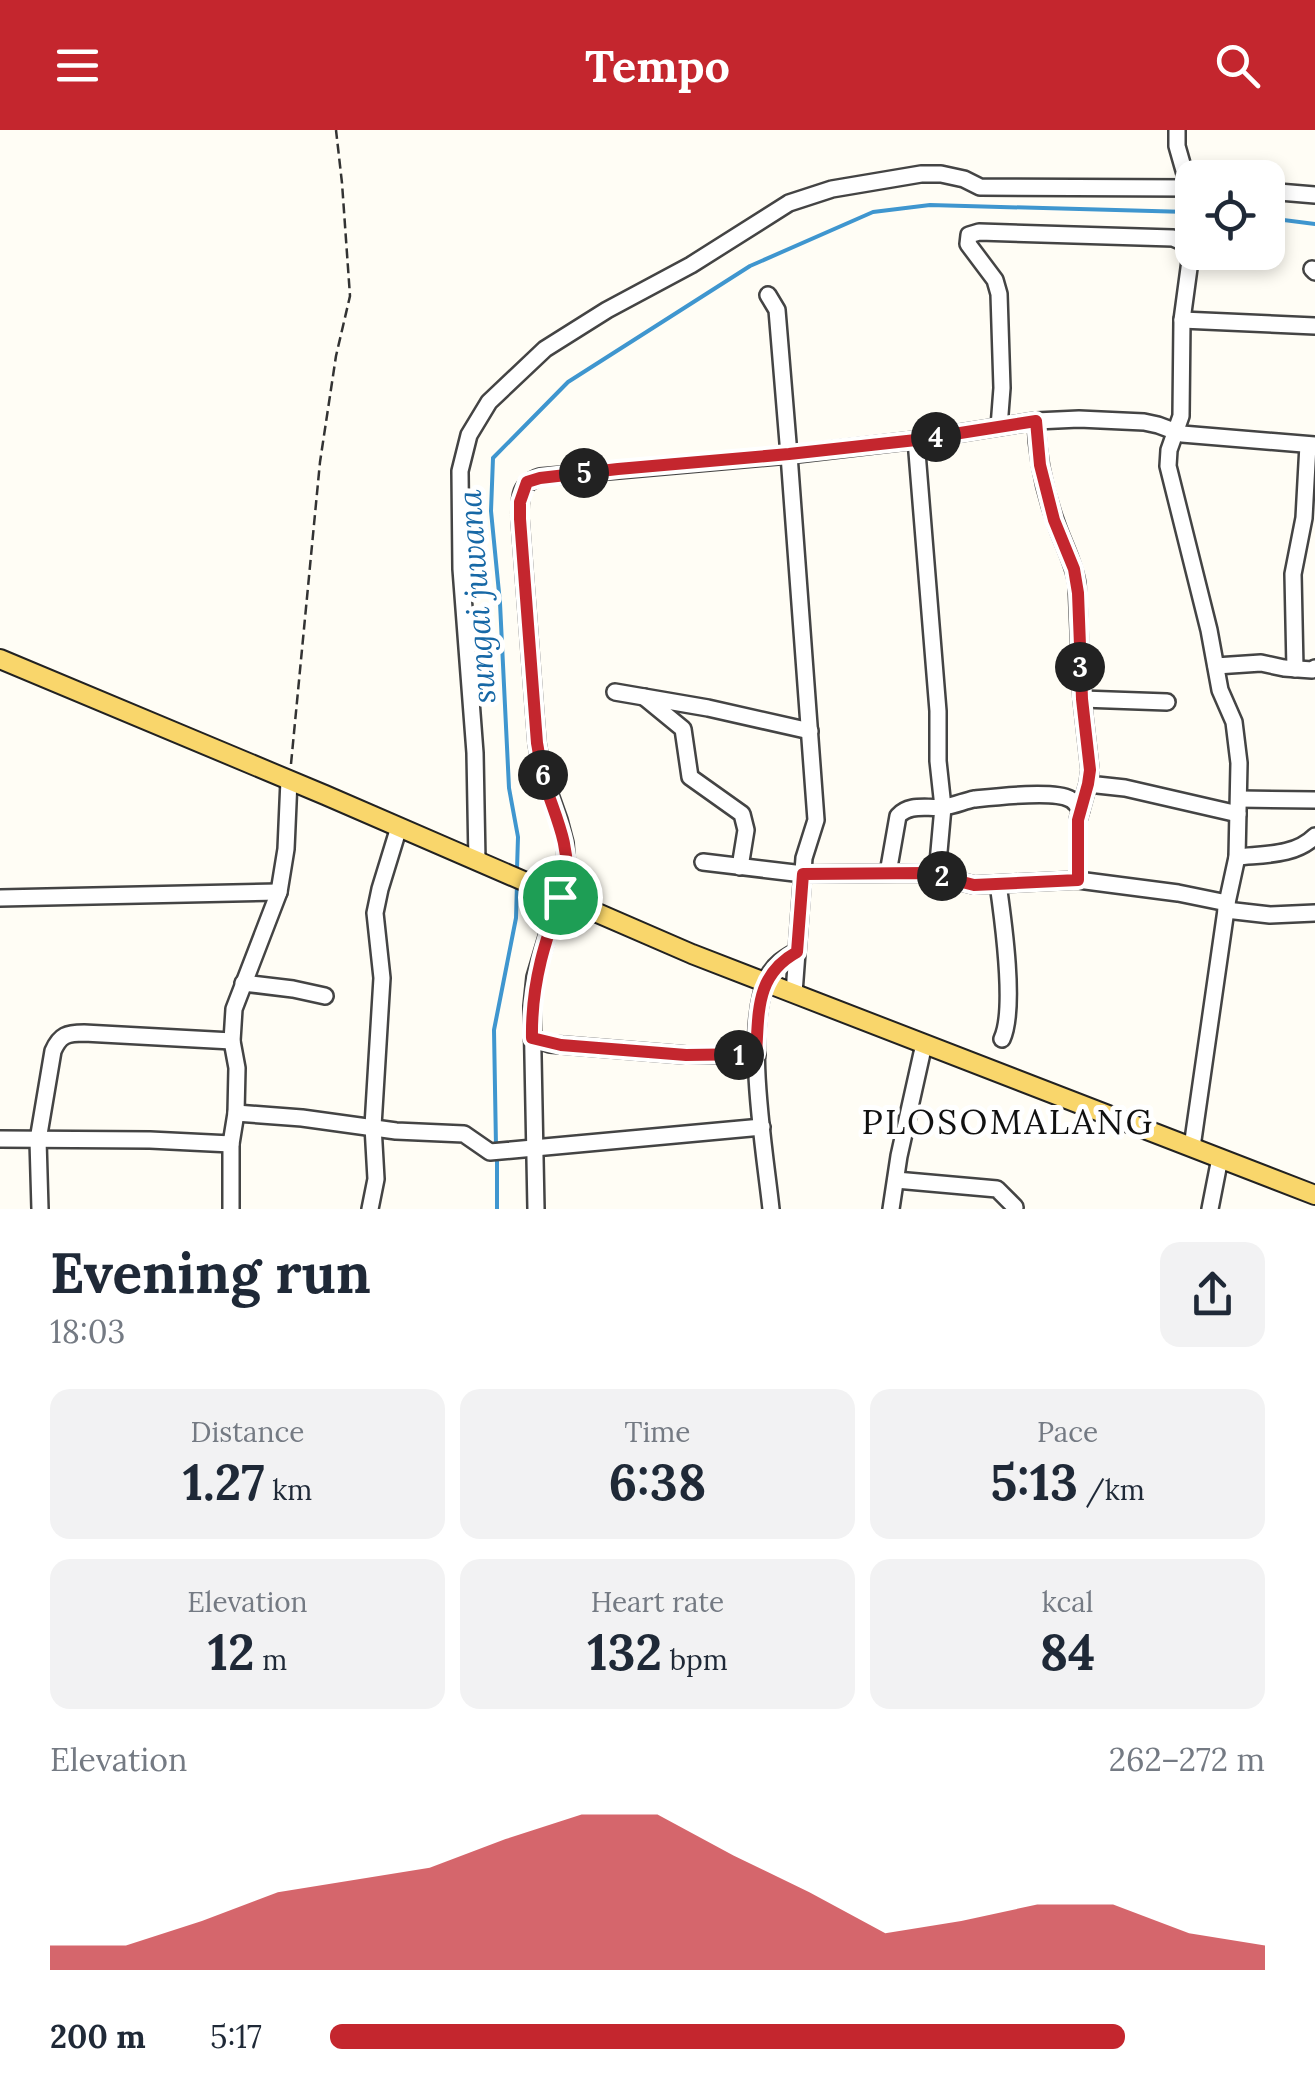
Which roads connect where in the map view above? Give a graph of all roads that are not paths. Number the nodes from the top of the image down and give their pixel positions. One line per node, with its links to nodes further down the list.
1 (1177, 130): 2 (street)
2 (1182, 160)
3 (1175, 188): 35 (street)
4 (1285, 192): 5 (street)
5 (1315, 195)
6 (1175, 239): 12 (street)
7 (1189, 270): 9 (street)
8 (768, 295): 16 (street)
9 (1182, 320): 10 (street); 13 (street)
10 (1315, 326)
11 (1036, 421): 12 (street); 13 (street); 23 (street)
12 (999, 427): 14 (street)
13 (1175, 432): 15 (street); 18 (street)
14 (916, 440): 16 (street); 30 (street)
15 (1312, 445): 20 (street)
16 (789, 454): 25 (street); 44 (street)
17 (0, 659): 26 (main road)
18 (1216, 666): 20 (street); 29 (street)
19 (1315, 668): 20 (street)
20 (1295, 669)
21 (615, 692): 22 (street)
22 (644, 697): 25 (street); 37 (street)
23 (1082, 699): 24 (street); 27 (street)
24 (1167, 702)
25 (810, 732): 39 (street)
26 (289, 780): 32 (main road); 43 (street)
27 (1088, 784): 29 (street); 31 (street)
28 (1315, 800): 29 (street)
29 (1239, 806): 34 (street)
30 (943, 807): 31 (street); 38 (street); 40 (street)
31 (1081, 810): 41 (street)
32 (399, 827): 35 (main road); 59 (street)
33 (1315, 836): 34 (street)
34 (1237, 857): 46 (street)
35 (478, 861): 44 (main road)
36 (703, 862): 37 (street)
37 (740, 866): 39 (street)
38 (888, 873): 39 (street); 40 (street)
39 (803, 874): 48 (street)
40 (937, 874): 42 (street)
41 (1078, 880): 42 (street); 46 (street)
42 (998, 884): 54 (street)
43 (279, 892): 45 (street); 50 (street)
44 (560, 897): 49 (main road); 53 (street)
45 (0, 898)
46 (1226, 907): 47 (street); 64 (street)
47 (1315, 913)
48 (797, 952): 49 (street); 51 (street)
49 (766, 982): 51 (main road); 57 (street)
50 (243, 983): 52 (street); 55 (street)
51 (794, 993): 56 (main road)
52 (324, 996)
53 (532, 1038): 57 (street); 65 (street)
54 (1002, 1039)
55 (232, 1042): 58 (street); 62 (street)
56 (924, 1044): 64 (main road); 67 (street)
57 (756, 1054): 60 (street)
58 (236, 1113): 59 (street); 63 (street)
59 (373, 1126): 65 (street); 72 (street)
60 (762, 1128): 65 (street); 74 (street)
61 (0, 1139): 62 (street)
62 (38, 1140): 63 (street); 70 (street)
63 (231, 1144): 71 (street)
64 (1192, 1147): 66 (main road)
65 (528, 1150): 73 (street)
66 (1220, 1158): 68 (main road); 76 (street)
67 (896, 1180): 69 (street); 75 (street)
68 (1315, 1195)
69 (1015, 1207)
70 (40, 1209)
71 (231, 1209)
72 (370, 1209)
73 (536, 1209)
74 (771, 1209)
75 (891, 1209)
76 (1210, 1209)

